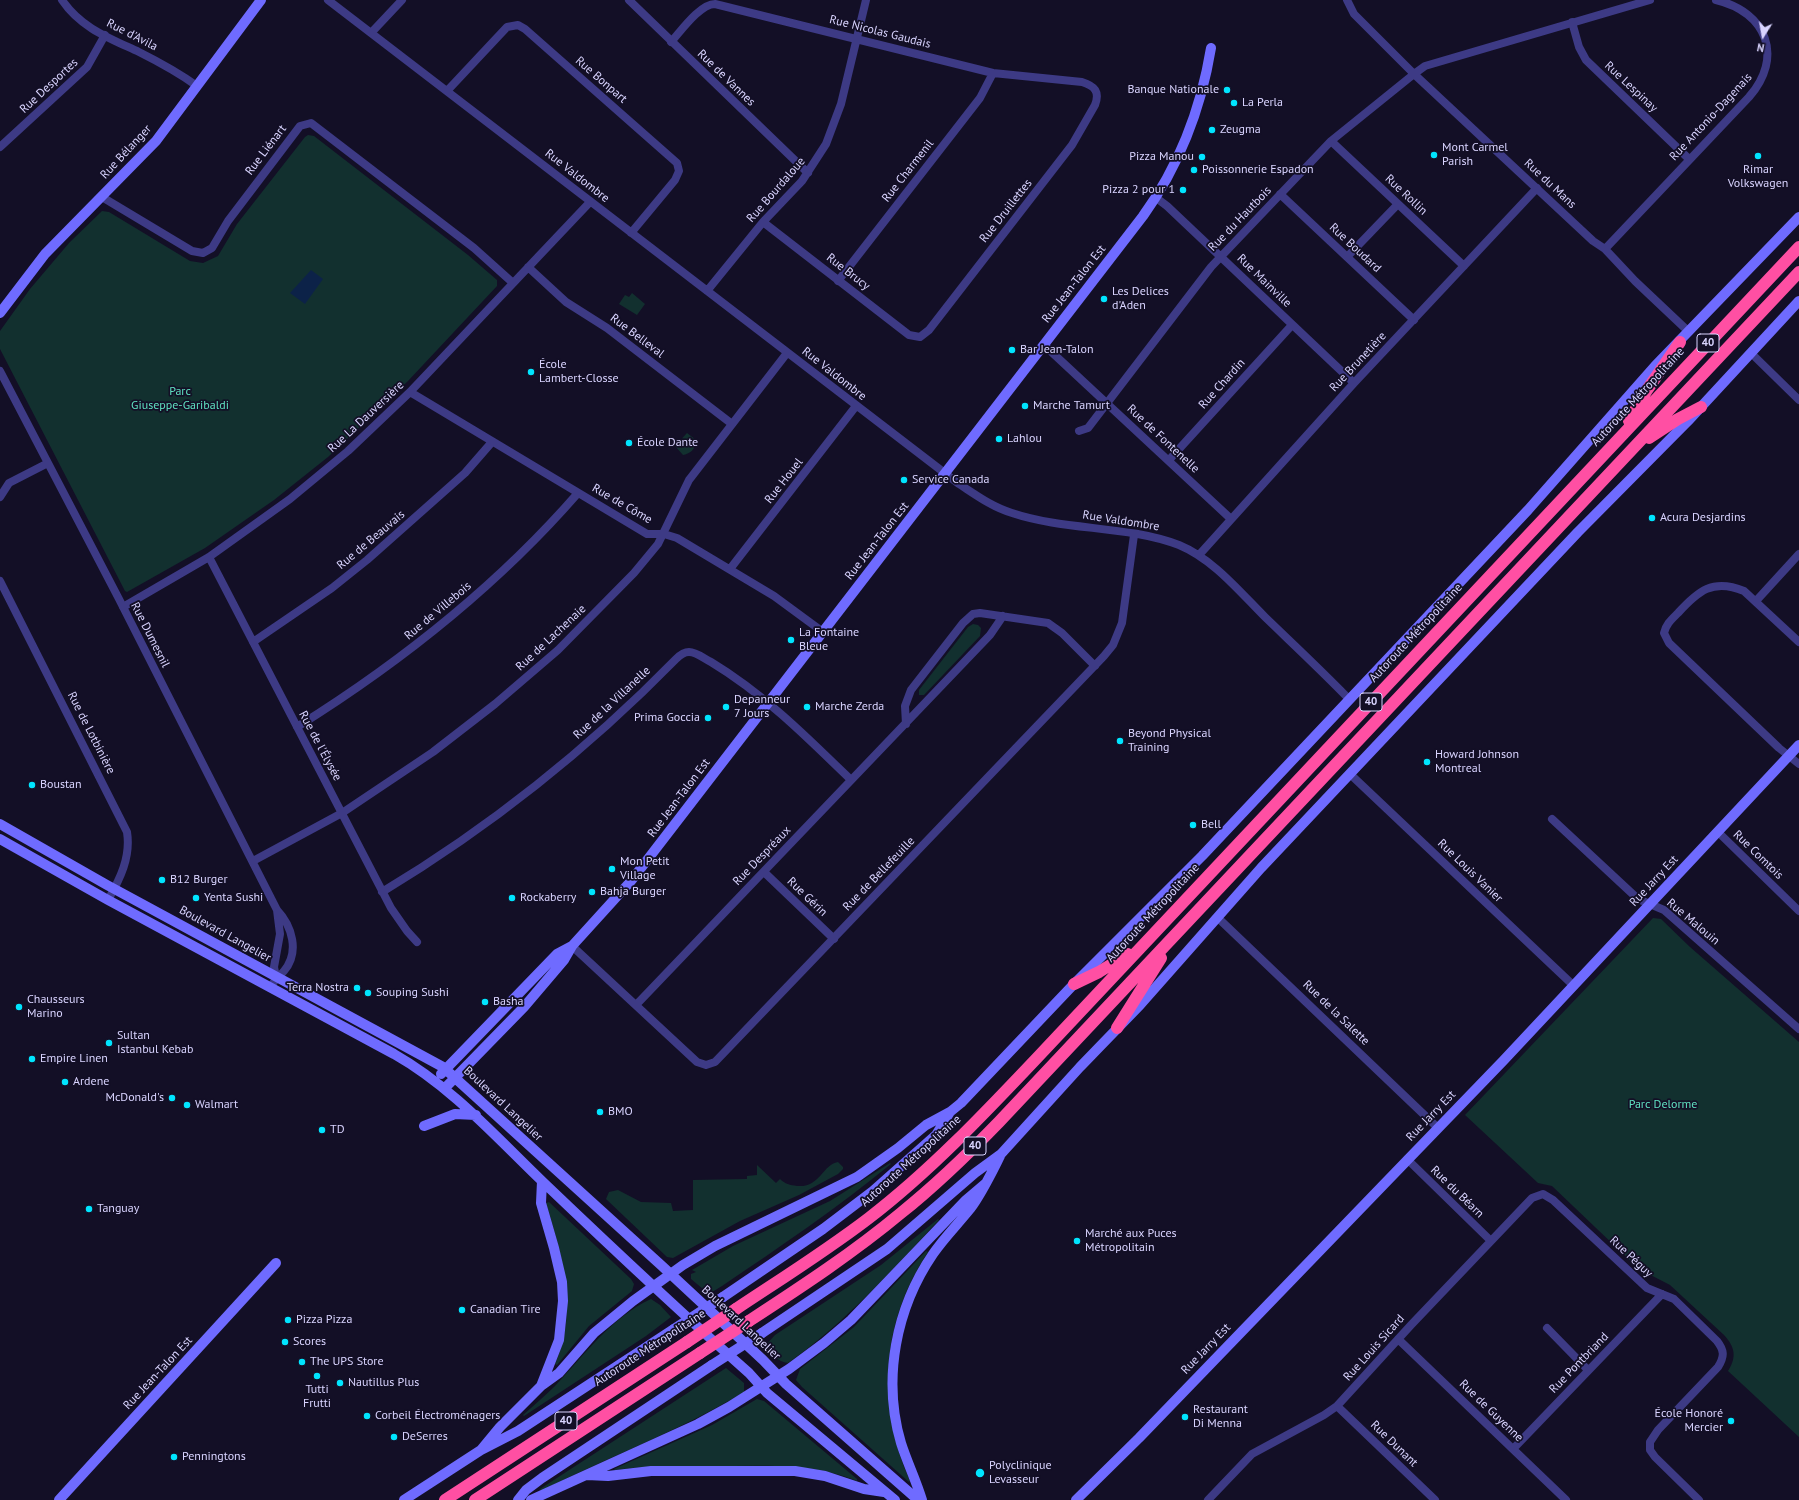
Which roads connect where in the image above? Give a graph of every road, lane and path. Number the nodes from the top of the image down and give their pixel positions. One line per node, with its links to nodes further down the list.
1 (62, 0): 14 (street, Rue d'Avila)
2 (261, 0): 20 (main road, Rue Bélanger)
3 (328, 0): 13 (street, Rue Valdombre)
4 (402, 0): 13 (street)
5 (629, 0): 16 (street, Rue de Vannes)
6 (866, 0): 15 (street, Rue Bourdaloue)
7 (1347, 0): 19 (street, Rue du Mans)
8 (1650, 0): 11 (street)
9 (1716, 0): 10 (street, Rue Antonio-Dagenais)
10 (1726, 1): 25 (street, Rue Antonio-Dagenais)
11 (1631, 3): 12 (street)
12 (1572, 22): 19 (street); 25 (street, Rue Lespinay)
13 (371, 33): 22 (street, Rue Valdombre)
14 (105, 35): 20 (street, Rue d'Avila); 24 (street, Rue Desportes)
15 (857, 39): 16 (street, Rue Nicolas Gaudais); 18 (street, Rue Nicolas Gaudais); 26 (street, Rue Bourdaloue)
16 (671, 42): 26 (street, Rue de Vannes)
17 (1211, 48): 30 (main road, Rue Jean-Talon Est)
18 (993, 73): 21 (street, Rue Nicolas Gaudais); 43 (street, Rue Charmenil)
19 (1414, 74): 23 (street, Rue du Hautbois); 27 (street, Rue du Mans)
20 (197, 86): 29 (main road, Rue Bélanger)
21 (1097, 90): 51 (street, Rue Druillettes)
22 (447, 91): 31 (street, Rue Valdombre); 35 (street, Rue Bonpart)
23 (1331, 141): 28 (street, Rue du Hautbois); 32 (street, Rue Rollin)
24 (0, 147)
25 (1689, 159): 37 (street, Rue Antonio-Dagenais)
26 (808, 173): 34 (street, Rue Bourdaloue)
27 (1537, 188): 37 (street, Rue du Mans); 40 (street, Rue Brunetière)
28 (1280, 194): 38 (street, Rue du Hautbois); 39 (street, Rue Boudard)
29 (102, 197): 44 (street, Rue Liénart); 47 (main road, Rue Bélanger)
30 (1155, 197): 38 (street, Rue Mainville); 53 (main road, Rue Jean-Talon Est)
31 (590, 202): 35 (street, Rue Valdombre); 41 (street, Rue La Dauversière)
32 (1398, 204): 39 (street); 40 (street, Rue Rollin)
33 (1799, 217): 50 (main road)
34 (763, 222): 43 (street, Rue Brucy); 45 (street, Rue Bourdaloue)
35 (631, 233): 45 (street, Rue Valdombre)
36 (1799, 247): 65 (highway, Autoroute Métropolitaine / 40)
37 (1605, 249): 50 (street, Rue du Mans)
38 (1221, 256): 49 (street, Rue Mainville); 60 (street, Rue du Hautbois)
39 (1347, 257): 48 (street, Rue Boudard)
40 (1464, 266): 48 (street, Rue Brunetière)
41 (528, 267): 44 (street, Rue La Dauversière); 63 (street, Rue Belleval)
42 (1799, 272): 67 (highway, 40)
43 (838, 281): 51 (street, Rue Brucy)
44 (513, 283): 58 (street, Rue La Dauversière)
45 (707, 291): 54 (street, Rue Valdombre)
46 (1799, 301): 55 (main road)
47 (0, 313)
48 (1414, 320): 57 (street, Rue Brunetière)
49 (1292, 324): 57 (street, Rue Mainville); 68 (street, Rue Chardin)
50 (1689, 332): 52 (main road)
51 (920, 338)
52 (1680, 342): 65 (highway); 88 (main road)
53 (1044, 345): 60 (street, Rue de Fontenelle); 70 (main road, Rue Jean-Talon Est)
54 (787, 353): 61 (street, Rue Valdombre); 63 (street, Rue de Lachenaie)
55 (1751, 353): 59 (street); 62 (main road)
56 (0, 371): 69 (street, Rue Dumesnil)
57 (1354, 383): 73 (street, Rue Brunetière)
58 (410, 392): 66 (street, Rue de Côme); 78 (street, Rue La Dauversière)
59 (1799, 400)
60 (1106, 403): 64 (street, Rue du Hautbois); 68 (street, Rue de Fontenelle)
61 (856, 406): 70 (street, Rue Valdombre); 79 (street, Rue Houel)
62 (1702, 407): 67 (highway); 95 (main road)
63 (732, 424): 74 (street, Rue de Lachenaie)
64 (1079, 431)
65 (1618, 439): 115 (highway, Autoroute Métropolitaine / 40)
66 (492, 442): 71 (street, Rue de Côme); 85 (street, Rue de Beauvais)
67 (1632, 450): 111 (highway, 40)
68 (1169, 460): 73 (street, Rue de Fontenelle)
69 (48, 463): 72 (street); 82 (street, Rue Dumesnil)
70 (945, 474): 75 (street, Rue Valdombre); 84 (main road, Rue Jean-Talon Est)
71 (578, 493): 74 (street, Rue de Côme); 91 (street, Rue de Villebois)
72 (0, 496)
73 (1231, 519): 77 (street, Rue Brunetière)
74 (664, 534): 79 (street, Rue de Côme); 97 (street, Rue de Lachenaie)
75 (1134, 535): 77 (street, Rue Valdombre); 87 (street, Rue de Bellefeuille)
76 (1799, 554): 81 (street)
77 (1199, 555): 88 (street, Rue Valdombre)
78 (209, 557): 82 (street, Rue La Dauversière); 85 (street, Rue de l'Élysée)
79 (730, 570): 84 (street, Rue de Côme)
80 (0, 582): 104 (street, Rue de Lotbinière)
81 (1756, 601): 86 (street); 93 (street)
82 (123, 607): 102 (street, Rue Dumesnil)
83 (1003, 616): 87 (street); 90 (street, Rue Despréaux); 90 (street)
84 (823, 632): 89 (main road, Rue Jean-Talon Est)
85 (253, 642): 91 (street, Rue de l'Élysée)
86 (1799, 642)
87 (1095, 666): 112 (street, Rue de Bellefeuille)
88 (1350, 699): 117 (main road)
89 (768, 703): 96 (street, Rue de la Villanelle); 105 (street, Rue de la Villanelle); 114 (main road, Rue Jean-Talon Est)
90 (906, 724): 96 (street, Rue Despréaux)
91 (297, 727): 97 (street, Rue de l'Élysée)
92 (1799, 744): 93 (main road, Rue Jarry Est)
93 (1789, 756): 94 (street); 100 (main road, Rue Jarry Est)
94 (1799, 764)
95 (1350, 774): 110 (main road); 118 (street, Rue Louis Vanier)
96 (851, 780): 103 (street, Rue Despréaux)
97 (342, 813): 102 (street, Rue de Lachenaie); 105 (street, Rue de l'Élysée)
98 (1552, 819): 107 (street, Rue Malouin)
99 (0, 824): 104 (main road, Boulevard Langelier)
100 (1718, 832): 107 (main road, Rue Jarry Est); 109 (street, Rue Comtois)
101 (0, 839): 106 (main road)
102 (253, 861): 108 (street, Rue Dumesnil)
103 (764, 872): 112 (street, Rue Gérin); 120 (street, Rue Despréaux)
104 (114, 889): 106 (street, Rue de Lotbinière); 116 (main road, Boulevard Langelier)
105 (382, 892): 113 (street, Rue de l'Élysée)
106 (108, 900): 119 (main road)
107 (1650, 904): 118 (main road, Rue Jarry Est); 122 (street, Rue Malouin)
108 (277, 910): 116 (street, Rue Dumesnil); 116 (street, Rue Dumesnil)
109 (1799, 911)
110 (1217, 916): 121 (main road); 130 (street, Rue de la Salette)
111 (1173, 938): 121 (highway); 155 (highway, 40, bridge)
112 (834, 939): 120 (street, Rue de Bellefeuille)
113 (417, 942)
114 (572, 946): 120 (street, Rue de Bellefeuille); 123 (main road, Rue Jean-Talon Est); 124 (main road, Rue Jean-Talon Est)
115 (1141, 947): 117 (highway); 154 (highway, Autoroute Métropolitaine / 40, bridge)
116 (276, 977): 119 (street, Rue Dumesnil); 123 (main road, Boulevard Langelier)
117 (1074, 984): 127 (main road)
118 (1574, 986): 130 (main road, Rue Jarry Est)
119 (270, 988): 125 (main road)
120 (636, 1005)
121 (1117, 1028): 131 (main road)
122 (1799, 1029)
123 (446, 1069): 124 (main road, Boulevard Langelier); 125 (main road, Rue Jean-Talon Est)
124 (456, 1078): 126 (main road, Rue Jean-Talon Est); 138 (main road, Boulevard Langelier)
125 (436, 1080): 126 (main road)
126 (445, 1088): 128 (main road)
127 (950, 1112): 138 (main road); 149 (main road, bridge)
128 (476, 1115): 129 (main road); 133 (main road)
129 (424, 1126)
130 (1438, 1128): 132 (main road, Rue Jarry Est)
131 (1001, 1154): 134 (main road); 156 (main road, bridge)
132 (1407, 1160): 136 (street, Rue du Béarn); 161 (main road, Rue Jarry Est)
133 (542, 1181): 139 (main road); 145 (main road)
134 (986, 1183): 144 (main road); 160 (main road)
135 (1543, 1194): 136 (street, Rue Louis Sicard); 140 (street, Rue Péguy)
136 (1491, 1241): 142 (street, Rue Louis Sicard)
137 (276, 1264): 152 (main road, Rue Jean-Talon Est)
138 (671, 1274): 139 (main road); 144 (main road, Boulevard Langelier)
139 (654, 1286): 145 (main road); 146 (main road)
140 (1662, 1294): 143 (street, Rue Pontbriand); 165 (street, Rue Péguy)
141 (1547, 1328): 143 (street)
142 (1398, 1339): 147 (street, Rue Louis Sicard); 148 (street, Rue de Guyenne)
143 (1588, 1370): 148 (street, Rue Pontbriand)
144 (778, 1375): 146 (main road); 159 (main road, Boulevard Langelier)
145 (541, 1386): 149 (main road)
146 (762, 1386): 150 (main road); 151 (main road)
147 (1337, 1406): 162 (street, Rue Louis Sicard); 163 (street, Rue Dunant)
148 (1513, 1449): 164 (street, Rue de Guyenne)
149 (481, 1450): 153 (main road)
150 (586, 1475): 151 (main road); 157 (main road)
151 (886, 1493): 158 (main road)
152 (59, 1500)
153 (404, 1500)
154 (444, 1500)
155 (475, 1500)
156 (518, 1500)
157 (531, 1500)
158 (895, 1500)
159 (918, 1500)
160 (922, 1500)
161 (1076, 1500)
162 (1208, 1500)
163 (1435, 1500)
164 (1566, 1500)
165 (1699, 1500)

